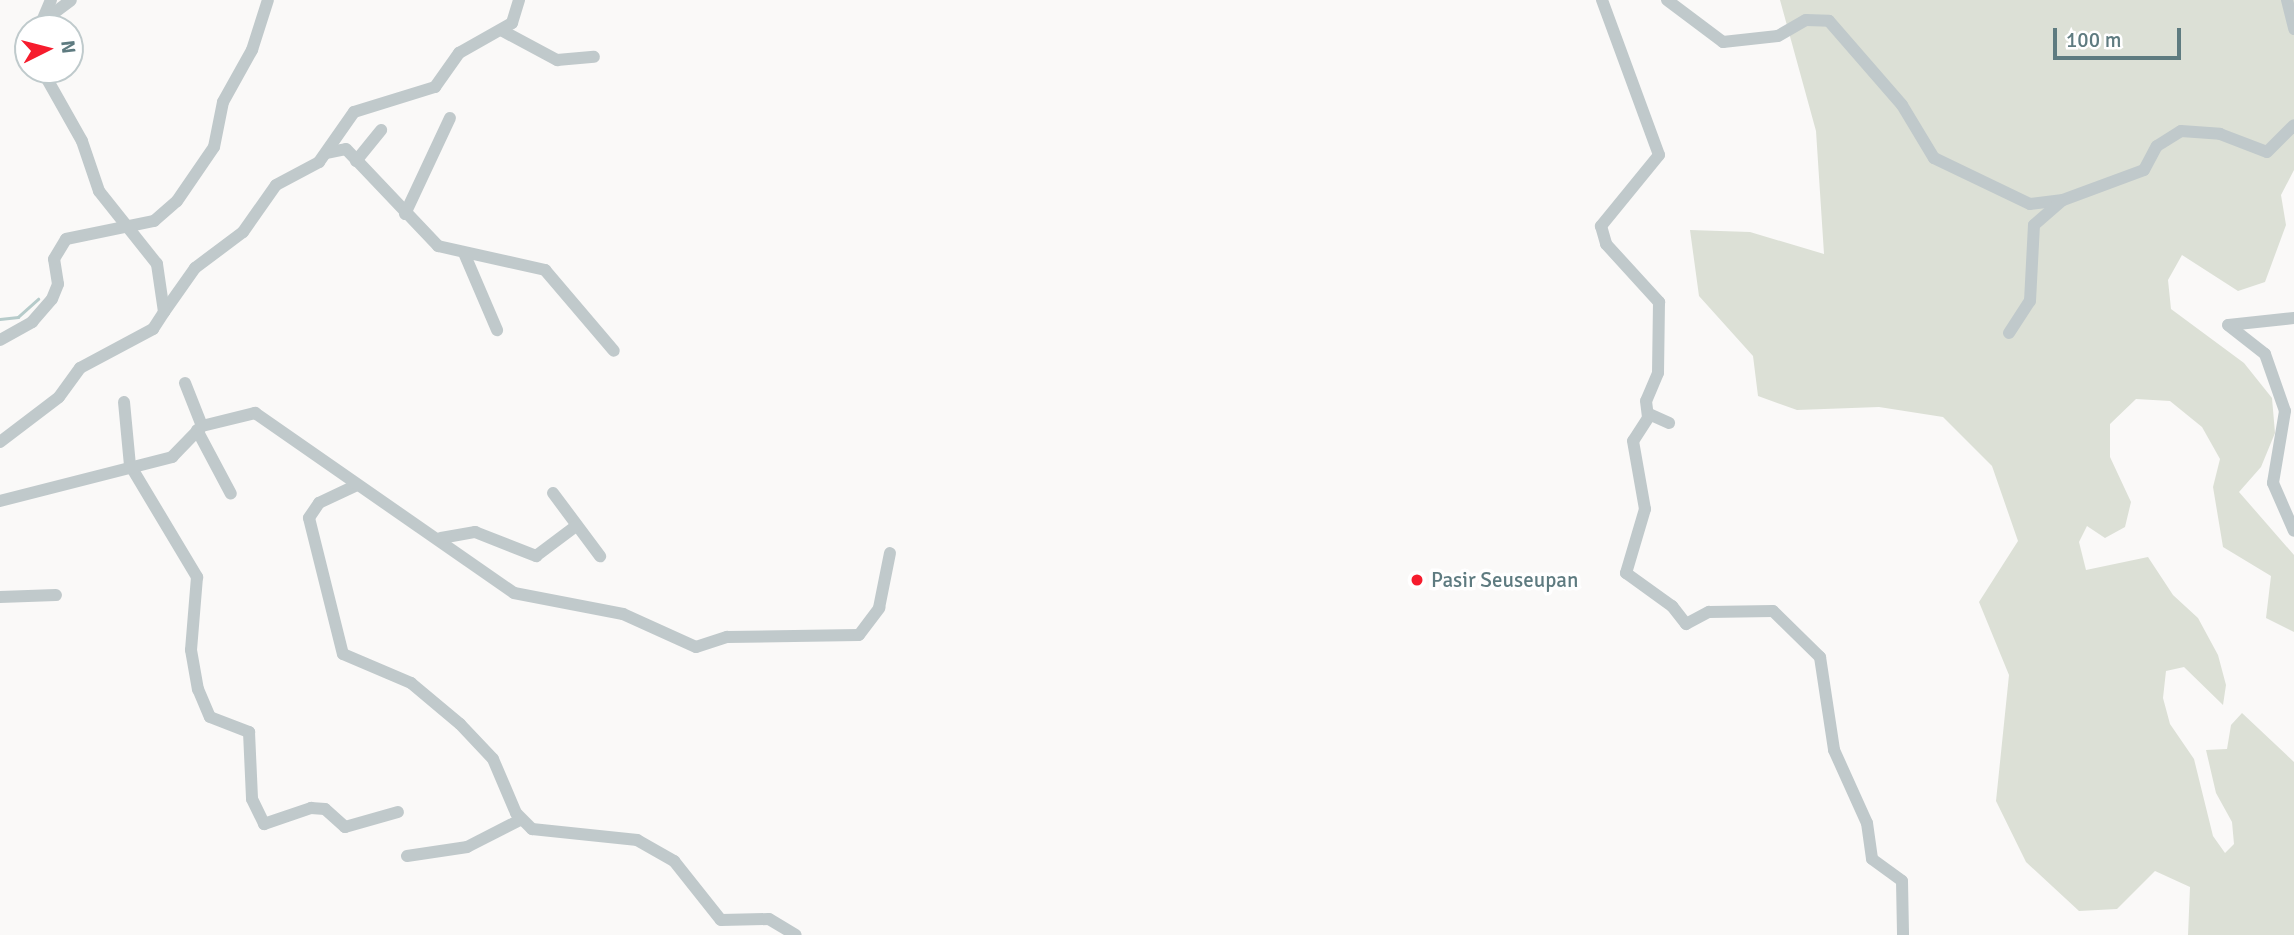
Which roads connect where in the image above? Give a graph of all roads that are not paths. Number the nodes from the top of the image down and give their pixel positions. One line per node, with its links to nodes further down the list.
1 (71, 0): 7 (street)
2 (268, 0): 19 (street)
3 (519, 0): 9 (street)
4 (1602, 0): 29 (street)
5 (1667, 0): 17 (street)
6 (2287, 0): 8 (street)
7 (54, 14)
8 (2294, 29)
9 (501, 30): 10 (street); 15 (street)
10 (594, 57)
11 (50, 84): 19 (street)
12 (450, 118): 18 (street)
13 (2294, 125): 17 (street)
14 (381, 130): 16 (street)
15 (326, 153): 16 (street); 21 (street)
16 (356, 161): 18 (street)
17 (2063, 200): 24 (street)
18 (405, 214): 20 (street)
19 (130, 227): 21 (street); 25 (street)
20 (464, 253): 23 (street); 26 (street)
21 (164, 312): 32 (street)
22 (2294, 318): 39 (street)
23 (497, 330)
24 (2009, 333)
25 (0, 340)
26 (614, 351)
27 (185, 383): 31 (street)
28 (124, 402): 33 (street)
29 (1649, 414): 30 (street); 49 (street)
30 (1669, 424)
31 (199, 428): 33 (street); 34 (street); 36 (street)
32 (0, 442)
33 (130, 464): 37 (street); 45 (street)
34 (357, 485): 40 (street); 46 (street)
35 (552, 493): 38 (street)
36 (231, 494)
37 (0, 501)
38 (576, 526): 40 (street); 42 (street)
39 (2294, 531)
40 (441, 538): 41 (street)
41 (890, 553)
42 (600, 556)
43 (56, 595): 44 (street)
44 (0, 597)
45 (398, 812)
46 (520, 820): 47 (street); 48 (street)
47 (407, 856)
48 (796, 935)
49 (1903, 935)

